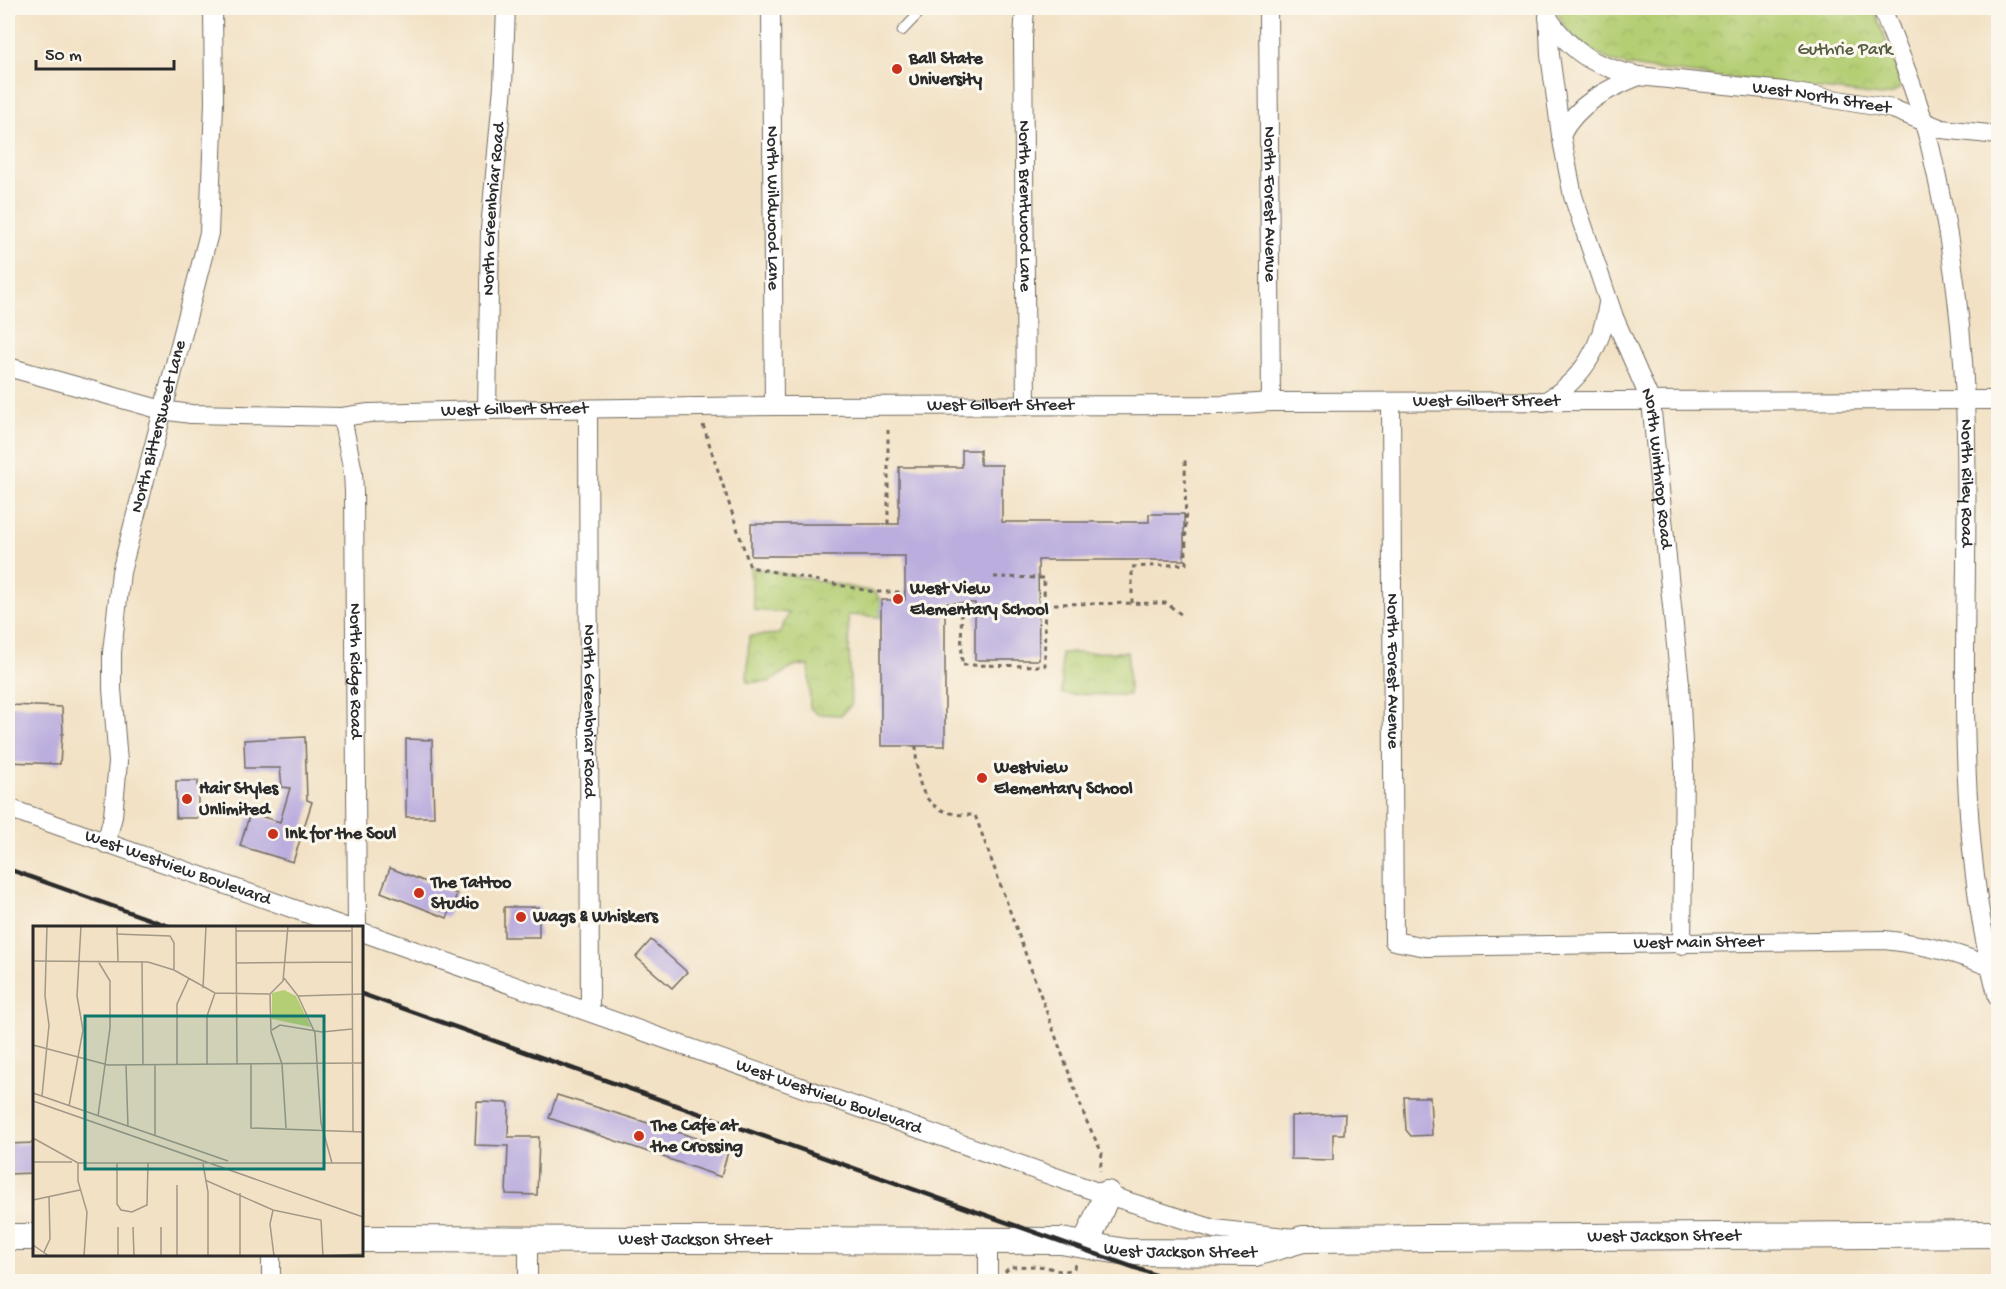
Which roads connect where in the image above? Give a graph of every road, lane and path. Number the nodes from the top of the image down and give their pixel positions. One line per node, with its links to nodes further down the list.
1 (213, 8): 25 (street, North Bittersweet Lane)
2 (506, 8): 26 (street, North Greenbriar Road)
3 (771, 8): 22 (street, North Wildwood Lane)
4 (924, 8): 9 (lane)
5 (1025, 8): 23 (street, North Brentwood Lane)
6 (1268, 8): 18 (street, North Forest Avenue)
7 (1881, 8): 11 (street, North Riley Road)
8 (1548, 12): 10 (street, West North Street); 12 (street, North Winthrop Road)
9 (902, 31)
10 (1640, 76): 11 (street, West North Street); 12 (street, West North Street)
11 (1922, 120): 13 (street, West North Street); 16 (street, North Riley Road)
12 (1560, 135): 14 (street, North Winthrop Road)
13 (1998, 135)
14 (1609, 301): 19 (street); 20 (street, North Winthrop Road)
15 (8, 367): 25 (street, West Gilbert Street)
16 (1965, 400): 17 (street, West Gilbert Street); 20 (street, West Gilbert Street); 46 (street, North Riley Road)
17 (1998, 400)
18 (1271, 402): 21 (street, West Gilbert Street); 23 (street, West Gilbert Street)
19 (1544, 402): 20 (street, West Gilbert Street); 21 (street, West Gilbert Street)
20 (1651, 402): 45 (street, North Winthrop Road)
21 (1391, 403): 44 (street, North Forest Avenue)
22 (774, 406): 23 (street, West Gilbert Street); 24 (street, West Gilbert Street)
23 (1026, 406)
24 (588, 409): 26 (street, West Gilbert Street); 48 (street, North Greenbriar Road)
25 (162, 410): 27 (street, West Gilbert Street); 40 (street, North Bittersweet Lane)
26 (487, 410): 27 (street, West Gilbert Street)
27 (342, 417): 42 (street, North Ridge Road)
28 (703, 424): 33 (path)
29 (888, 430): 31 (path)
30 (1185, 457): 35 (path)
31 (888, 524)
32 (994, 577): 36 (path)
33 (906, 592)
34 (961, 603): 36 (path)
35 (1132, 603): 36 (path); 37 (path)
36 (1045, 604)
37 (1182, 615)
38 (916, 746): 49 (path)
39 (8, 808): 40 (street, West Westview Boulevard)
40 (106, 844): 41 (street, West Westview Boulevard)
41 (345, 926)
42 (357, 926)
43 (363, 932): 48 (street, West Westview Boulevard)
44 (1394, 941): 45 (street, West Main Street)
45 (1682, 945): 46 (street, West Main Street)
46 (1994, 968): 47 (street, North Riley Road)
47 (1998, 998)
48 (590, 1012): 49 (street, West Westview Boulevard)
49 (1103, 1183): 55 (street, West Westview Boulevard); 57 (main road)
50 (1998, 1234): 55 (main road, West Jackson Street)
51 (8, 1237): 52 (main road)
52 (33, 1237)
53 (363, 1239): 54 (main road, West Jackson Street)
54 (528, 1239): 56 (main road, West Jackson Street); 61 (street)
55 (1302, 1239): 57 (main road, West Jackson Street)
56 (988, 1241): 57 (main road, West Jackson Street); 59 (street)
57 (1082, 1250): 59 (path)
58 (271, 1256): 60 (street)
59 (995, 1280)
60 (271, 1281)
61 (528, 1281)

